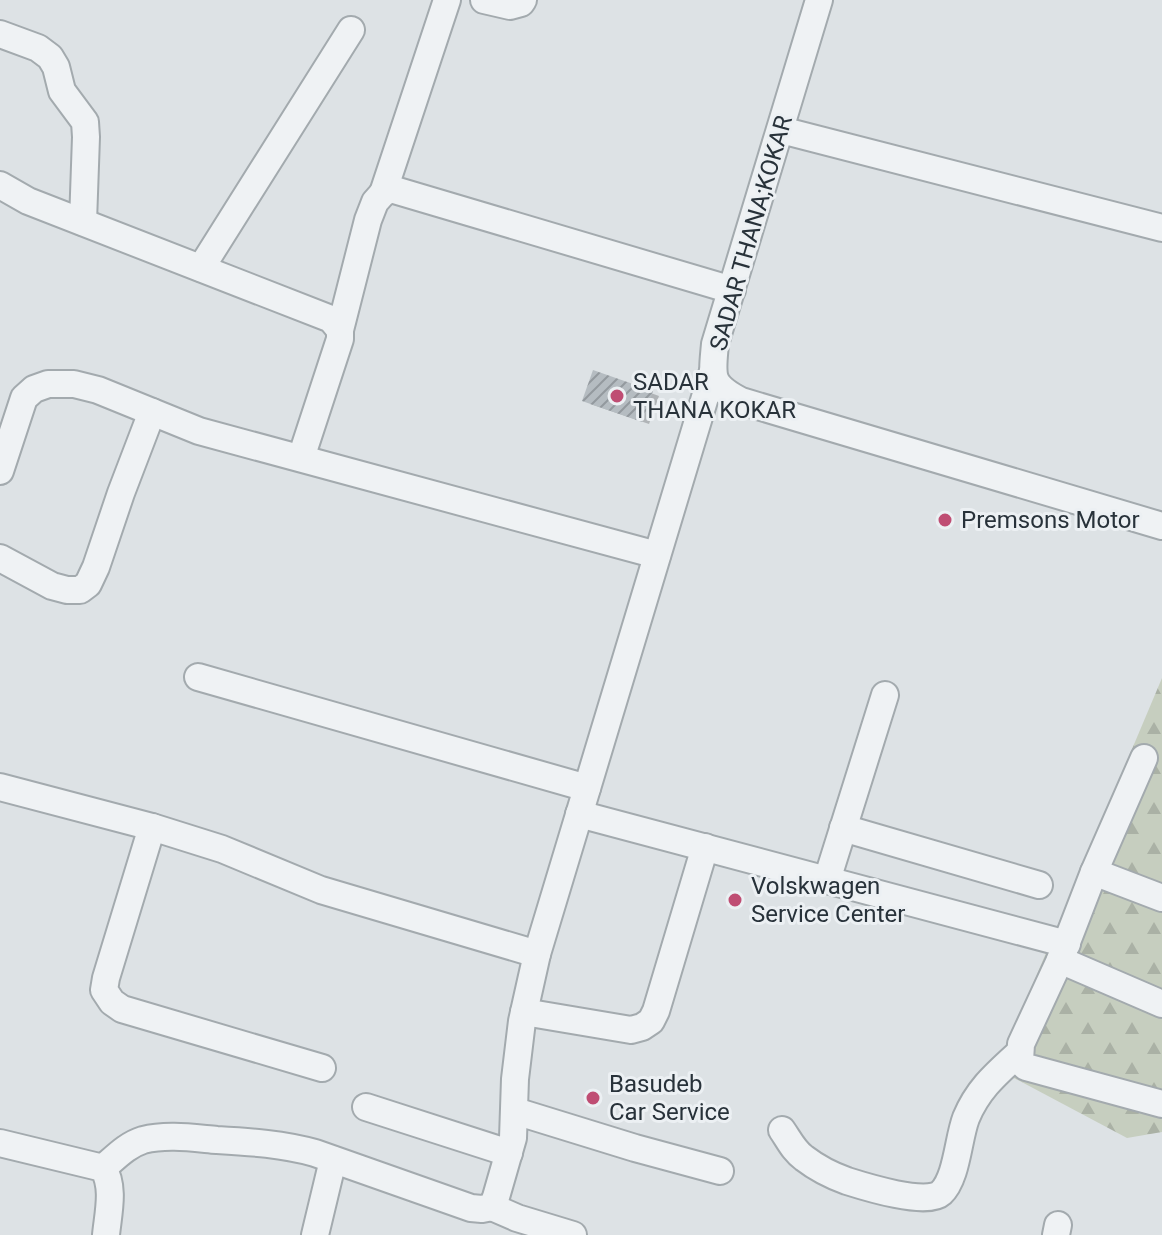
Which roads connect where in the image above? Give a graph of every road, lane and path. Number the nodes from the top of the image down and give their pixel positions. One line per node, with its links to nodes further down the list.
1 (447, 0): 9 (street)
2 (484, 0): 3 (street)
3 (523, 0)
4 (819, 0): 7 (street, SADAR THANA;KOKAR)
5 (351, 30): 12 (street)
6 (0, 34): 10 (street)
7 (781, 130): 11 (street); 13 (street, SADAR THANA;KOKAR)
8 (0, 185): 10 (street)
9 (383, 193): 13 (street); 14 (street)
10 (83, 222): 12 (street)
11 (1162, 228)
12 (201, 268): 14 (street)
13 (732, 290): 15 (street, SADAR THANA;KOKAR)
14 (340, 330): 17 (street)
15 (712, 374): 19 (street, SADAR THANA;KOKAR); 20 (street)
16 (152, 412): 17 (street); 18 (street); 21 (street)
17 (301, 458): 20 (street)
18 (0, 471)
19 (1162, 526)
20 (657, 555): 26 (street)
21 (0, 558)
22 (198, 677): 26 (street)
23 (885, 695): 29 (street)
24 (1144, 758): 31 (street)
25 (0, 787): 28 (street)
26 (587, 788): 27 (street)
27 (579, 814): 30 (street); 36 (street)
28 (152, 827): 36 (street); 40 (street)
29 (843, 828): 32 (street); 33 (street)
30 (705, 847): 32 (street); 38 (street)
31 (1094, 872): 34 (street); 35 (street)
32 (827, 880): 35 (street)
33 (1039, 885)
34 (1162, 898)
35 (1064, 952): 37 (street); 39 (street)
36 (537, 954): 38 (street)
37 (1162, 1004)
38 (524, 1012): 43 (street)
39 (1019, 1053): 41 (street); 44 (street)
40 (322, 1068)
41 (1162, 1104)
42 (366, 1107): 46 (street)
43 (515, 1111): 46 (street); 49 (street)
44 (782, 1130)
45 (0, 1143): 48 (street)
46 (509, 1153): 50 (street)
47 (333, 1160): 48 (street); 50 (street); 52 (street)
48 (103, 1168): 51 (street)
49 (720, 1171)
50 (502, 1219): 53 (street)
51 (106, 1235)
52 (315, 1235)
53 (573, 1235)

